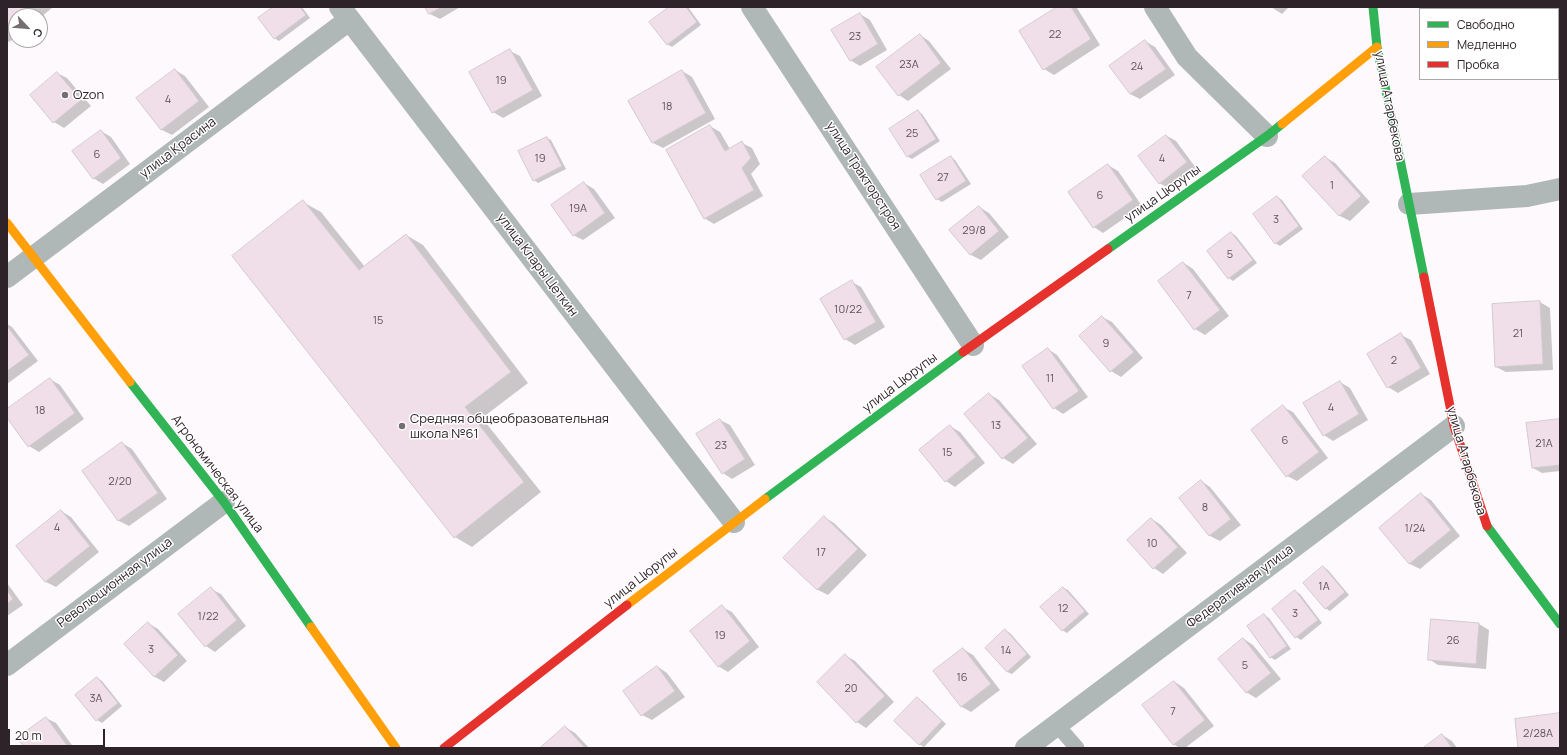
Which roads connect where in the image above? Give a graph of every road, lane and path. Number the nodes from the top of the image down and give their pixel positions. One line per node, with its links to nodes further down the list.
1 (752, 7): 12 (street, улица Тракторстроя)
2 (1155, 7): 6 (street)
3 (1373, 7): 5 (street, улица Атарбекова)
4 (344, 14): 10 (street, улица Красина); 15 (street, улица Клары Цеткин)
5 (1378, 47): 6 (street, улица Цюрупы); 8 (street, улица Атарбекова)
6 (1267, 136): 12 (street, улица Цюрупы)
7 (1560, 189): 8 (street)
8 (1409, 204): 13 (street, улица Атарбекова)
9 (7, 223): 10 (street, Агрономическая улица)
10 (34, 256): 11 (street, улица Красина); 14 (street, Агрономическая улица)
11 (7, 277)
12 (973, 345): 15 (street, улица Цюрупы)
13 (1454, 426): 16 (street, улица Атарбекова); 18 (street, Федеративная улица)
14 (224, 502): 17 (street, Революционная улица); 19 (street, Агрономическая улица)
15 (734, 522): 20 (street, улица Цюрупы)
16 (1560, 624)
17 (7, 665)
18 (1057, 725): 21 (street, Федеративная улица); 22 (lane)
19 (396, 748)
20 (444, 748)
21 (1026, 748)
22 (1077, 748)

